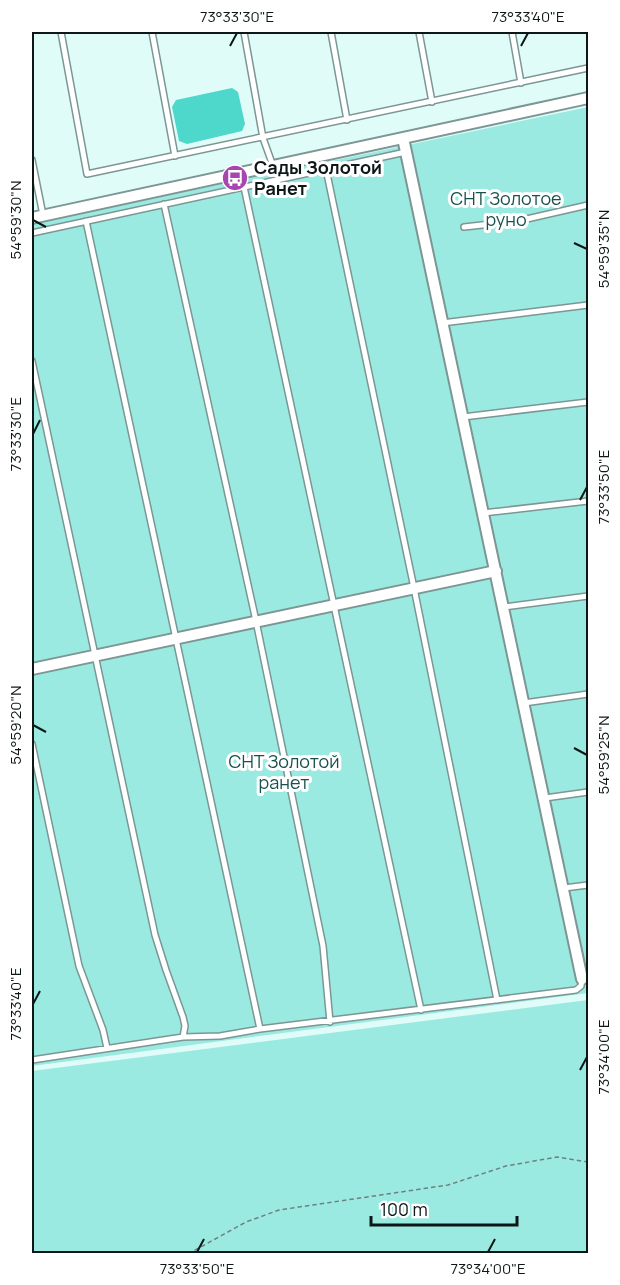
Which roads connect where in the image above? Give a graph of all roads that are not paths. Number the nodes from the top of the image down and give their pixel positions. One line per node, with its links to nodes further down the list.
1 (61, 32): 15 (lane)
2 (152, 32): 15 (lane)
3 (244, 32): 12 (lane)
4 (332, 32): 11 (lane)
5 (420, 32): 10 (lane)
6 (512, 32): 8 (lane)
7 (588, 68): 8 (lane)
8 (521, 83): 10 (lane)
9 (588, 98): 13 (street)
10 (432, 102): 11 (lane)
11 (347, 120): 12 (lane)
12 (263, 138): 15 (lane); 17 (lane)
13 (403, 138): 14 (street); 17 (street)
14 (406, 152): 18 (lane); 27 (street)
15 (175, 156)
16 (32, 160): 22 (lane)
17 (273, 166): 22 (street)
18 (327, 169): 19 (lane); 34 (lane)
19 (244, 187): 20 (lane); 36 (lane)
20 (164, 204): 23 (lane); 38 (lane)
21 (588, 205): 24 (lane)
22 (37, 216)
23 (86, 221): 25 (lane); 39 (lane)
24 (464, 227)
25 (32, 233)
26 (588, 305): 27 (lane)
27 (442, 323): 30 (street)
28 (32, 361): 40 (lane)
29 (588, 402): 30 (lane)
30 (463, 417): 32 (street)
31 (588, 501): 32 (lane)
32 (483, 513): 33 (street)
33 (496, 571): 34 (street); 37 (street)
34 (414, 588): 36 (street); 50 (lane)
35 (588, 596): 37 (lane)
36 (335, 605): 38 (street); 51 (lane)
37 (504, 607): 43 (street)
38 (256, 621): 39 (street); 52 (lane)
39 (177, 638): 40 (street); 53 (lane)
40 (96, 655): 41 (street); 54 (lane)
41 (32, 669)
42 (588, 694): 43 (lane)
43 (524, 703): 46 (street)
44 (32, 744): 55 (lane)
45 (588, 792): 46 (lane)
46 (545, 798): 48 (street)
47 (588, 885): 48 (lane)
48 (564, 888): 49 (street)
49 (582, 979): 50 (lane)
50 (497, 1000): 51 (lane)
51 (421, 1010): 52 (lane)
52 (330, 1022): 53 (lane)
53 (260, 1029): 54 (lane)
54 (183, 1037): 55 (lane)
55 (107, 1048): 56 (lane)
56 (32, 1060)

